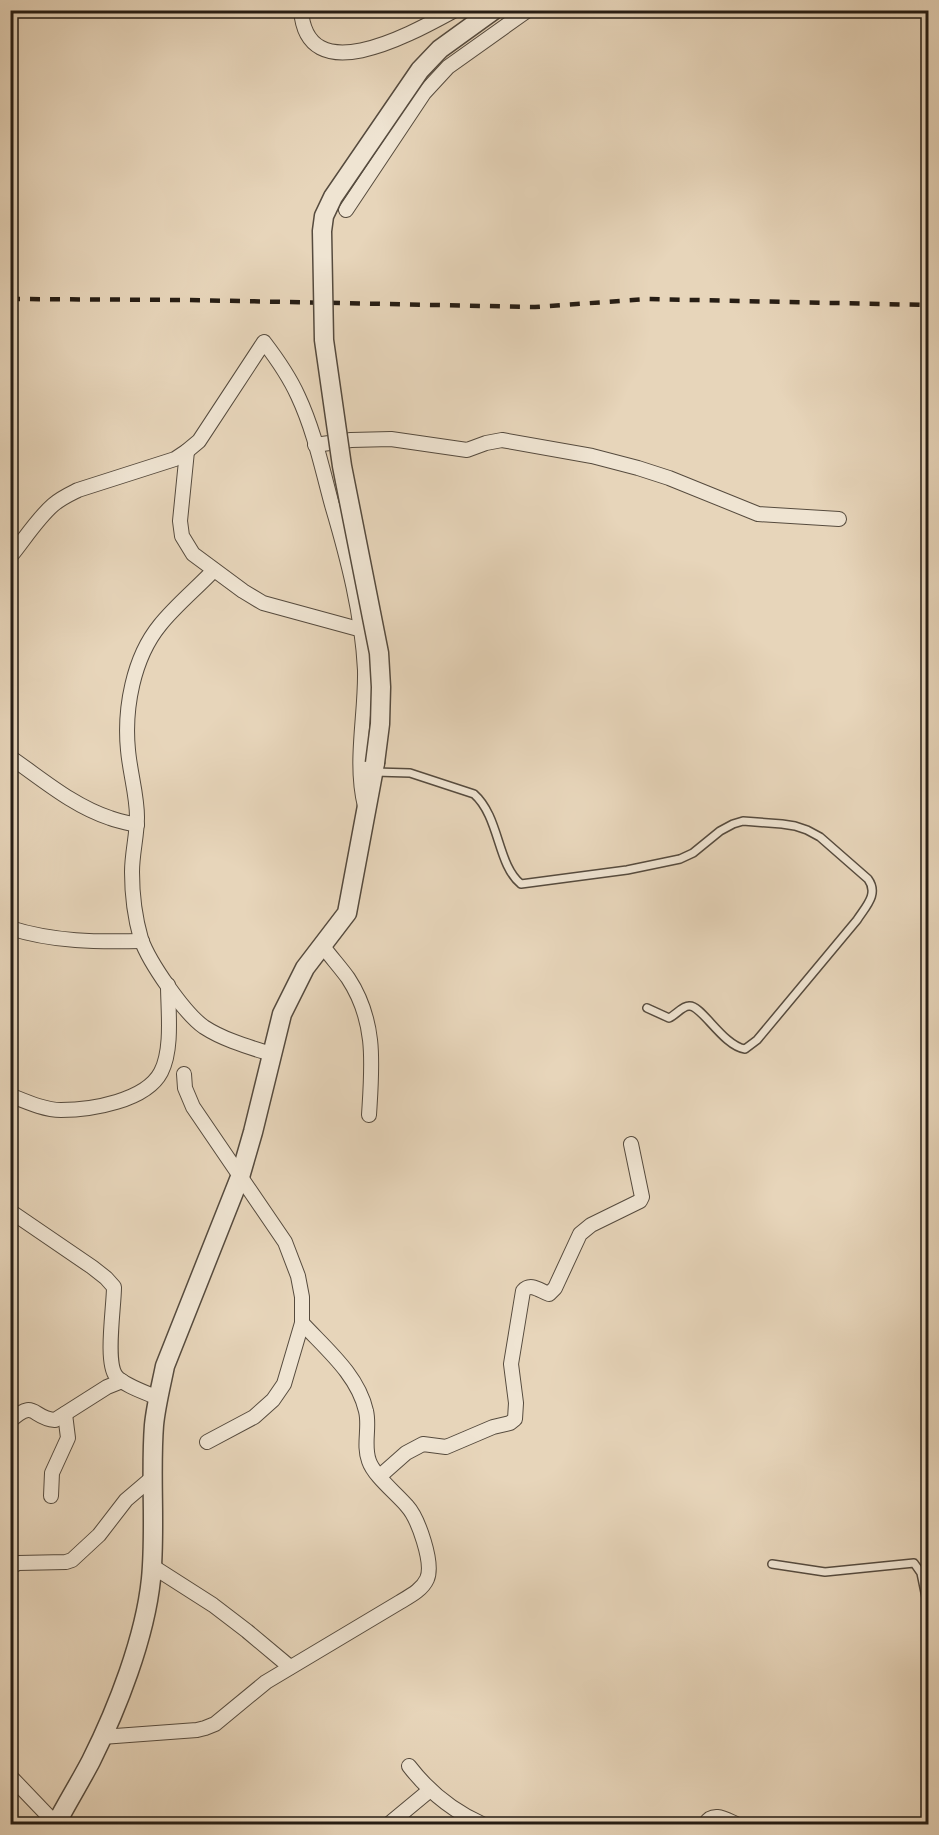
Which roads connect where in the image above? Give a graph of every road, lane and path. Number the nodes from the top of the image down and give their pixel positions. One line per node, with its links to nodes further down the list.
1 (301, 10): 2 (street)
2 (455, 10)
3 (495, 10): 13 (street, bridge)
4 (528, 10): 5 (street)
5 (346, 210)
6 (315, 445): 7 (street); 8 (street); 11 (street)
7 (187, 451): 9 (street); 10 (street)
8 (839, 519)
9 (10, 557)
10 (214, 570): 11 (street); 15 (street)
11 (362, 630): 14 (street)
12 (10, 757): 15 (street)
13 (374, 768): 14 (street); 20 (lane)
14 (365, 810): 18 (street)
15 (137, 825): 17 (street)
16 (10, 928): 17 (street)
17 (142, 941): 19 (street)
18 (322, 945): 21 (street); 24 (street)
19 (168, 985): 21 (street); 23 (street)
20 (646, 1008)
21 (271, 1054): 26 (street)
22 (184, 1074): 26 (street)
23 (12, 1096)
24 (369, 1115)
25 (631, 1144): 34 (street)
26 (240, 1177): 28 (street); 30 (street)
27 (10, 1211): 29 (street)
28 (302, 1323): 33 (street); 34 (street)
29 (122, 1381): 30 (street); 31 (street)
30 (158, 1398): 35 (street)
31 (65, 1414): 32 (street); 36 (street)
32 (10, 1421)
33 (207, 1442)
34 (380, 1476): 41 (street)
35 (153, 1477): 38 (street); 39 (street)
36 (51, 1496)
37 (772, 1564): 40 (lane)
38 (152, 1566): 41 (street); 42 (street)
39 (10, 1567)
40 (928, 1607)
41 (291, 1667): 42 (street)
42 (102, 1737): 46 (street)
43 (409, 1766): 45 (street)
44 (10, 1776): 46 (street)
45 (430, 1790): 47 (street); 48 (street)
46 (56, 1824)
47 (389, 1824)
48 (482, 1824)
49 (705, 1824): 50 (street)
50 (736, 1824)

